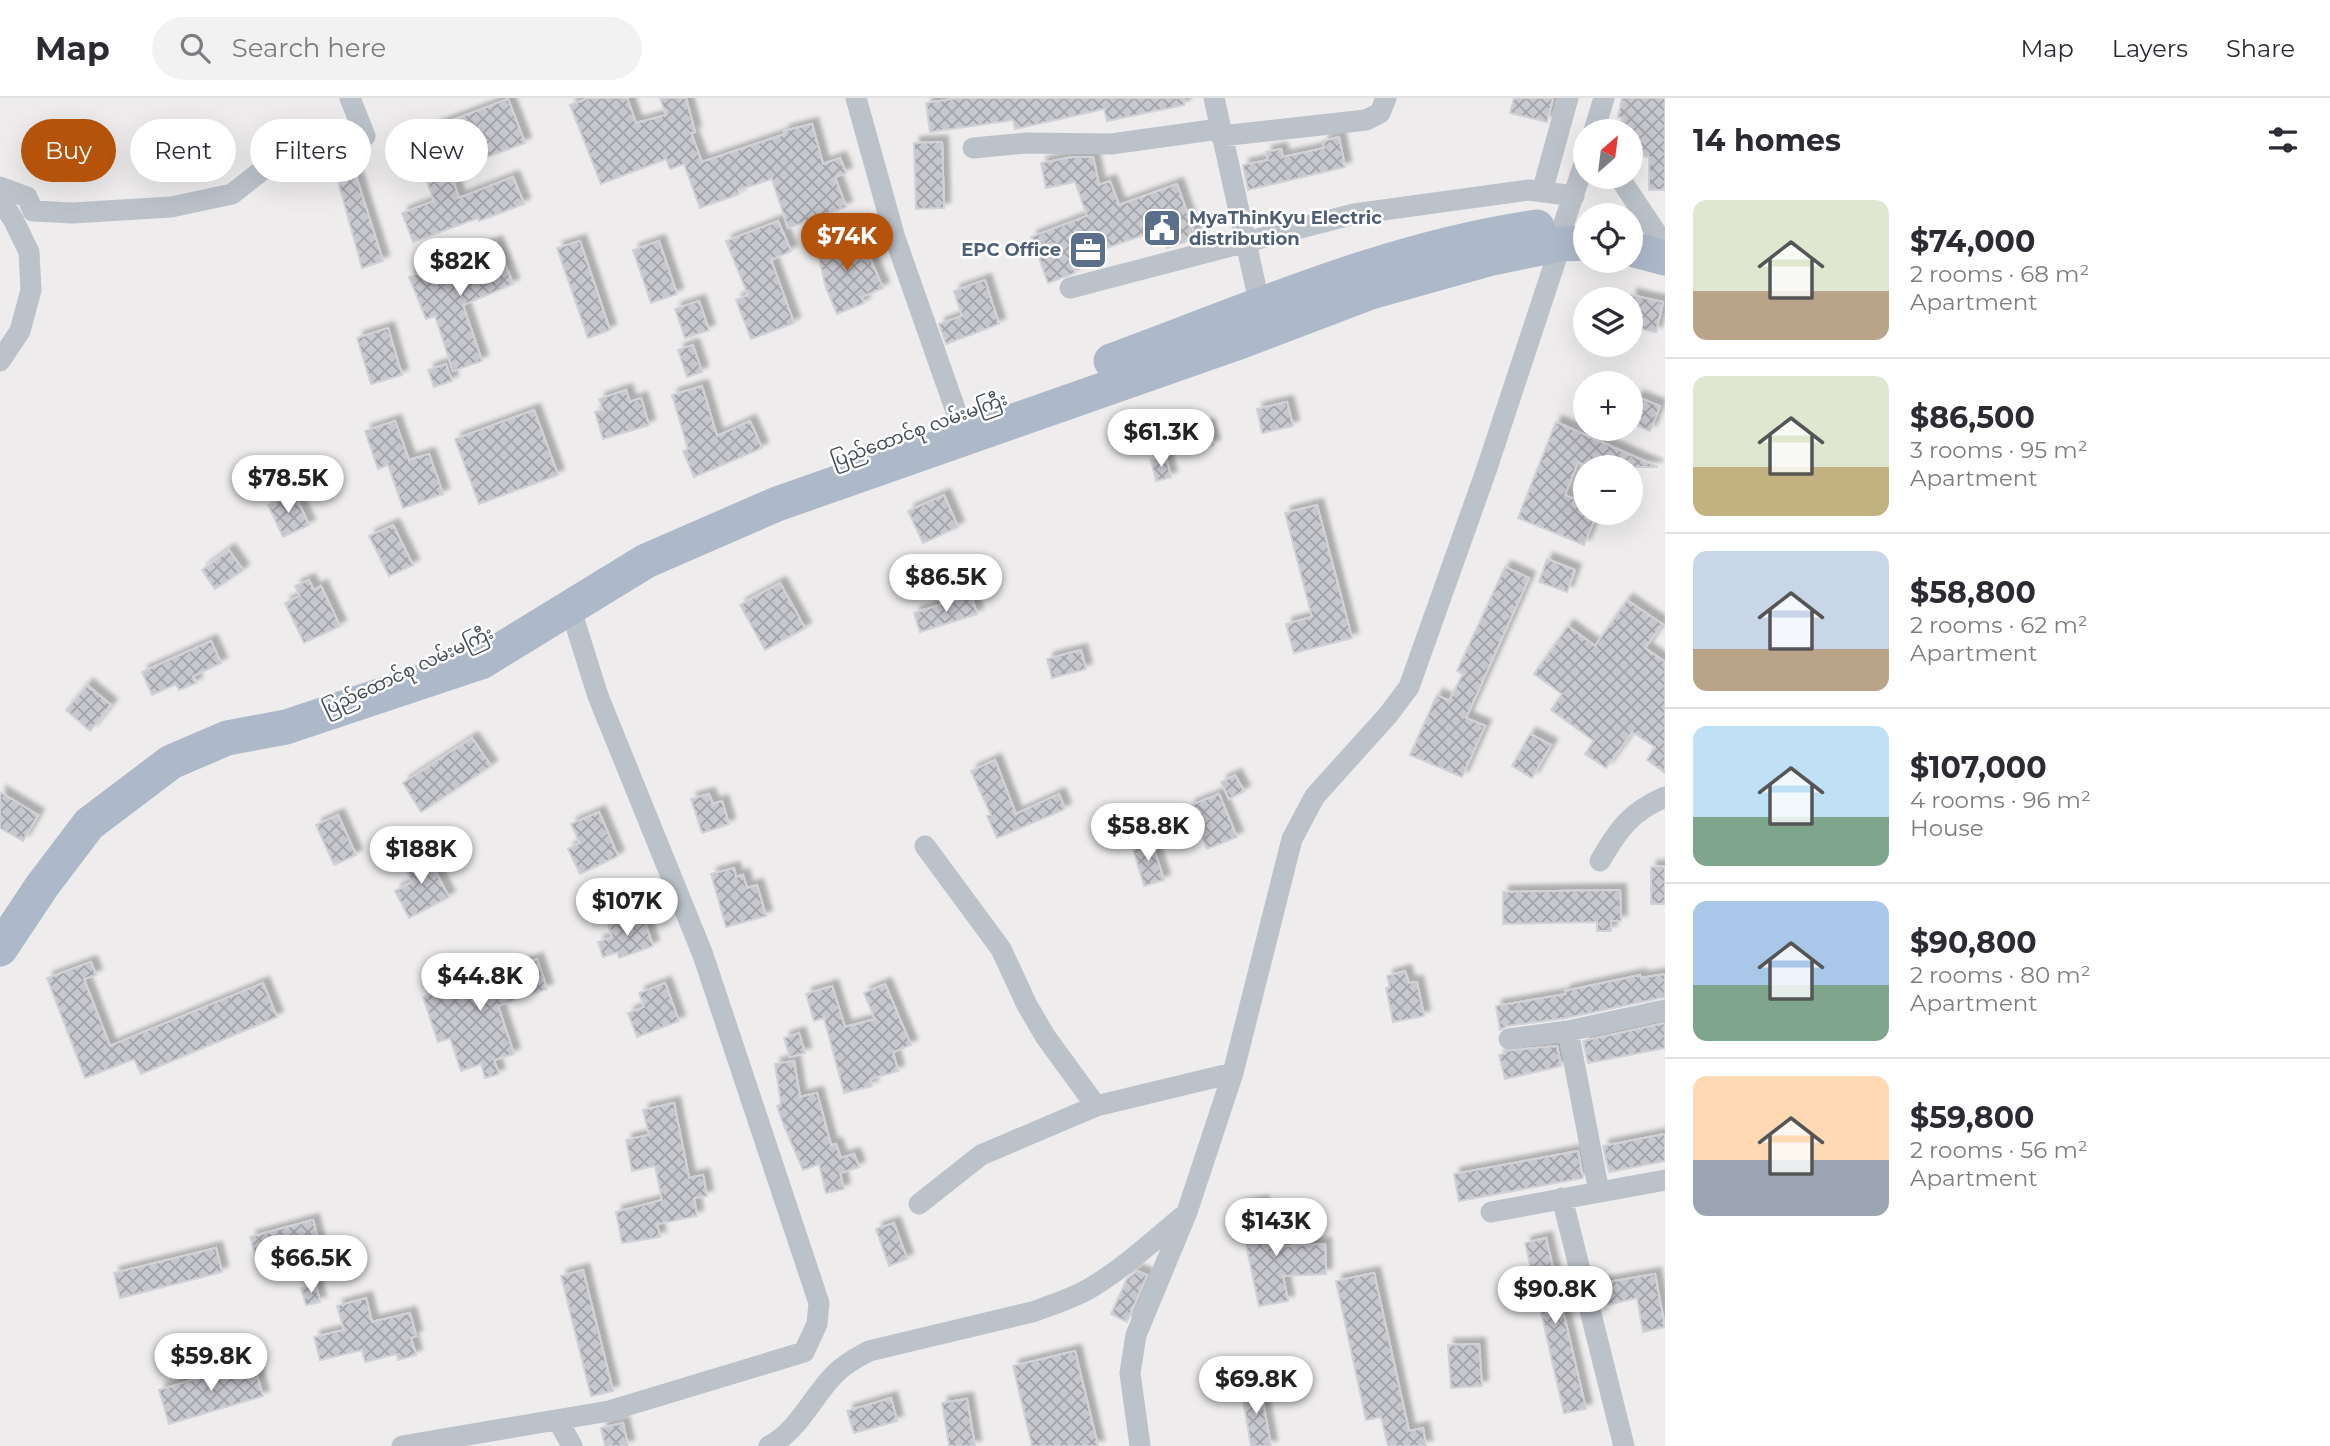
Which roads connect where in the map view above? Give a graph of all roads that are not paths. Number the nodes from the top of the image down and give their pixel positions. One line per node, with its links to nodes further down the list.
1 (350, 98): 10 (street)
2 (856, 98): 23 (street)
3 (1214, 98): 8 (street)
4 (1386, 98): 8 (street)
5 (1568, 98): 12 (street)
6 (1604, 98): 7 (street)
7 (1598, 119)
8 (1220, 133): 9 (street); 19 (street)
9 (973, 148)
10 (0, 187)
11 (1625, 189): 18 (street)
12 (1542, 192): 14 (street); 19 (street)
13 (0, 199): 22 (street)
14 (1573, 225)
15 (1573, 226): 21 (main road, ပြည်ထောင်စု လမ်းမကြီး)
16 (1573, 226): 24 (main road)
17 (1573, 229): 33 (street)
18 (1650, 241)
19 (1245, 242): 20 (street); 21 (street)
20 (1070, 288)
21 (1260, 306): 23 (main road, ပြည်ထောင်စု လမ်းမကြီး)
22 (0, 361)
23 (958, 417): 25 (main road, ပြည်ထောင်စု လမ်းမကြီး)
24 (570, 607): 25 (main road); 41 (street)
25 (286, 727): 29 (main road)
26 (1665, 797): 28 (street)
27 (925, 846): 34 (street)
28 (1600, 861)
29 (0, 949)
30 (1665, 1010): 31 (street)
31 (1568, 1031): 32 (street); 36 (street)
32 (1509, 1039)
33 (1233, 1073): 34 (street); 39 (street)
34 (1097, 1106): 38 (street)
35 (1665, 1180): 36 (street)
36 (1599, 1192): 37 (street)
37 (1562, 1198): 40 (street); 46 (street)
38 (919, 1204)
39 (1187, 1212): 44 (street); 45 (street)
40 (1491, 1212)
41 (558, 1420): 42 (street); 43 (street)
42 (410, 1445)
43 (572, 1446)
44 (769, 1446)
45 (1140, 1446)
46 (1624, 1446)

